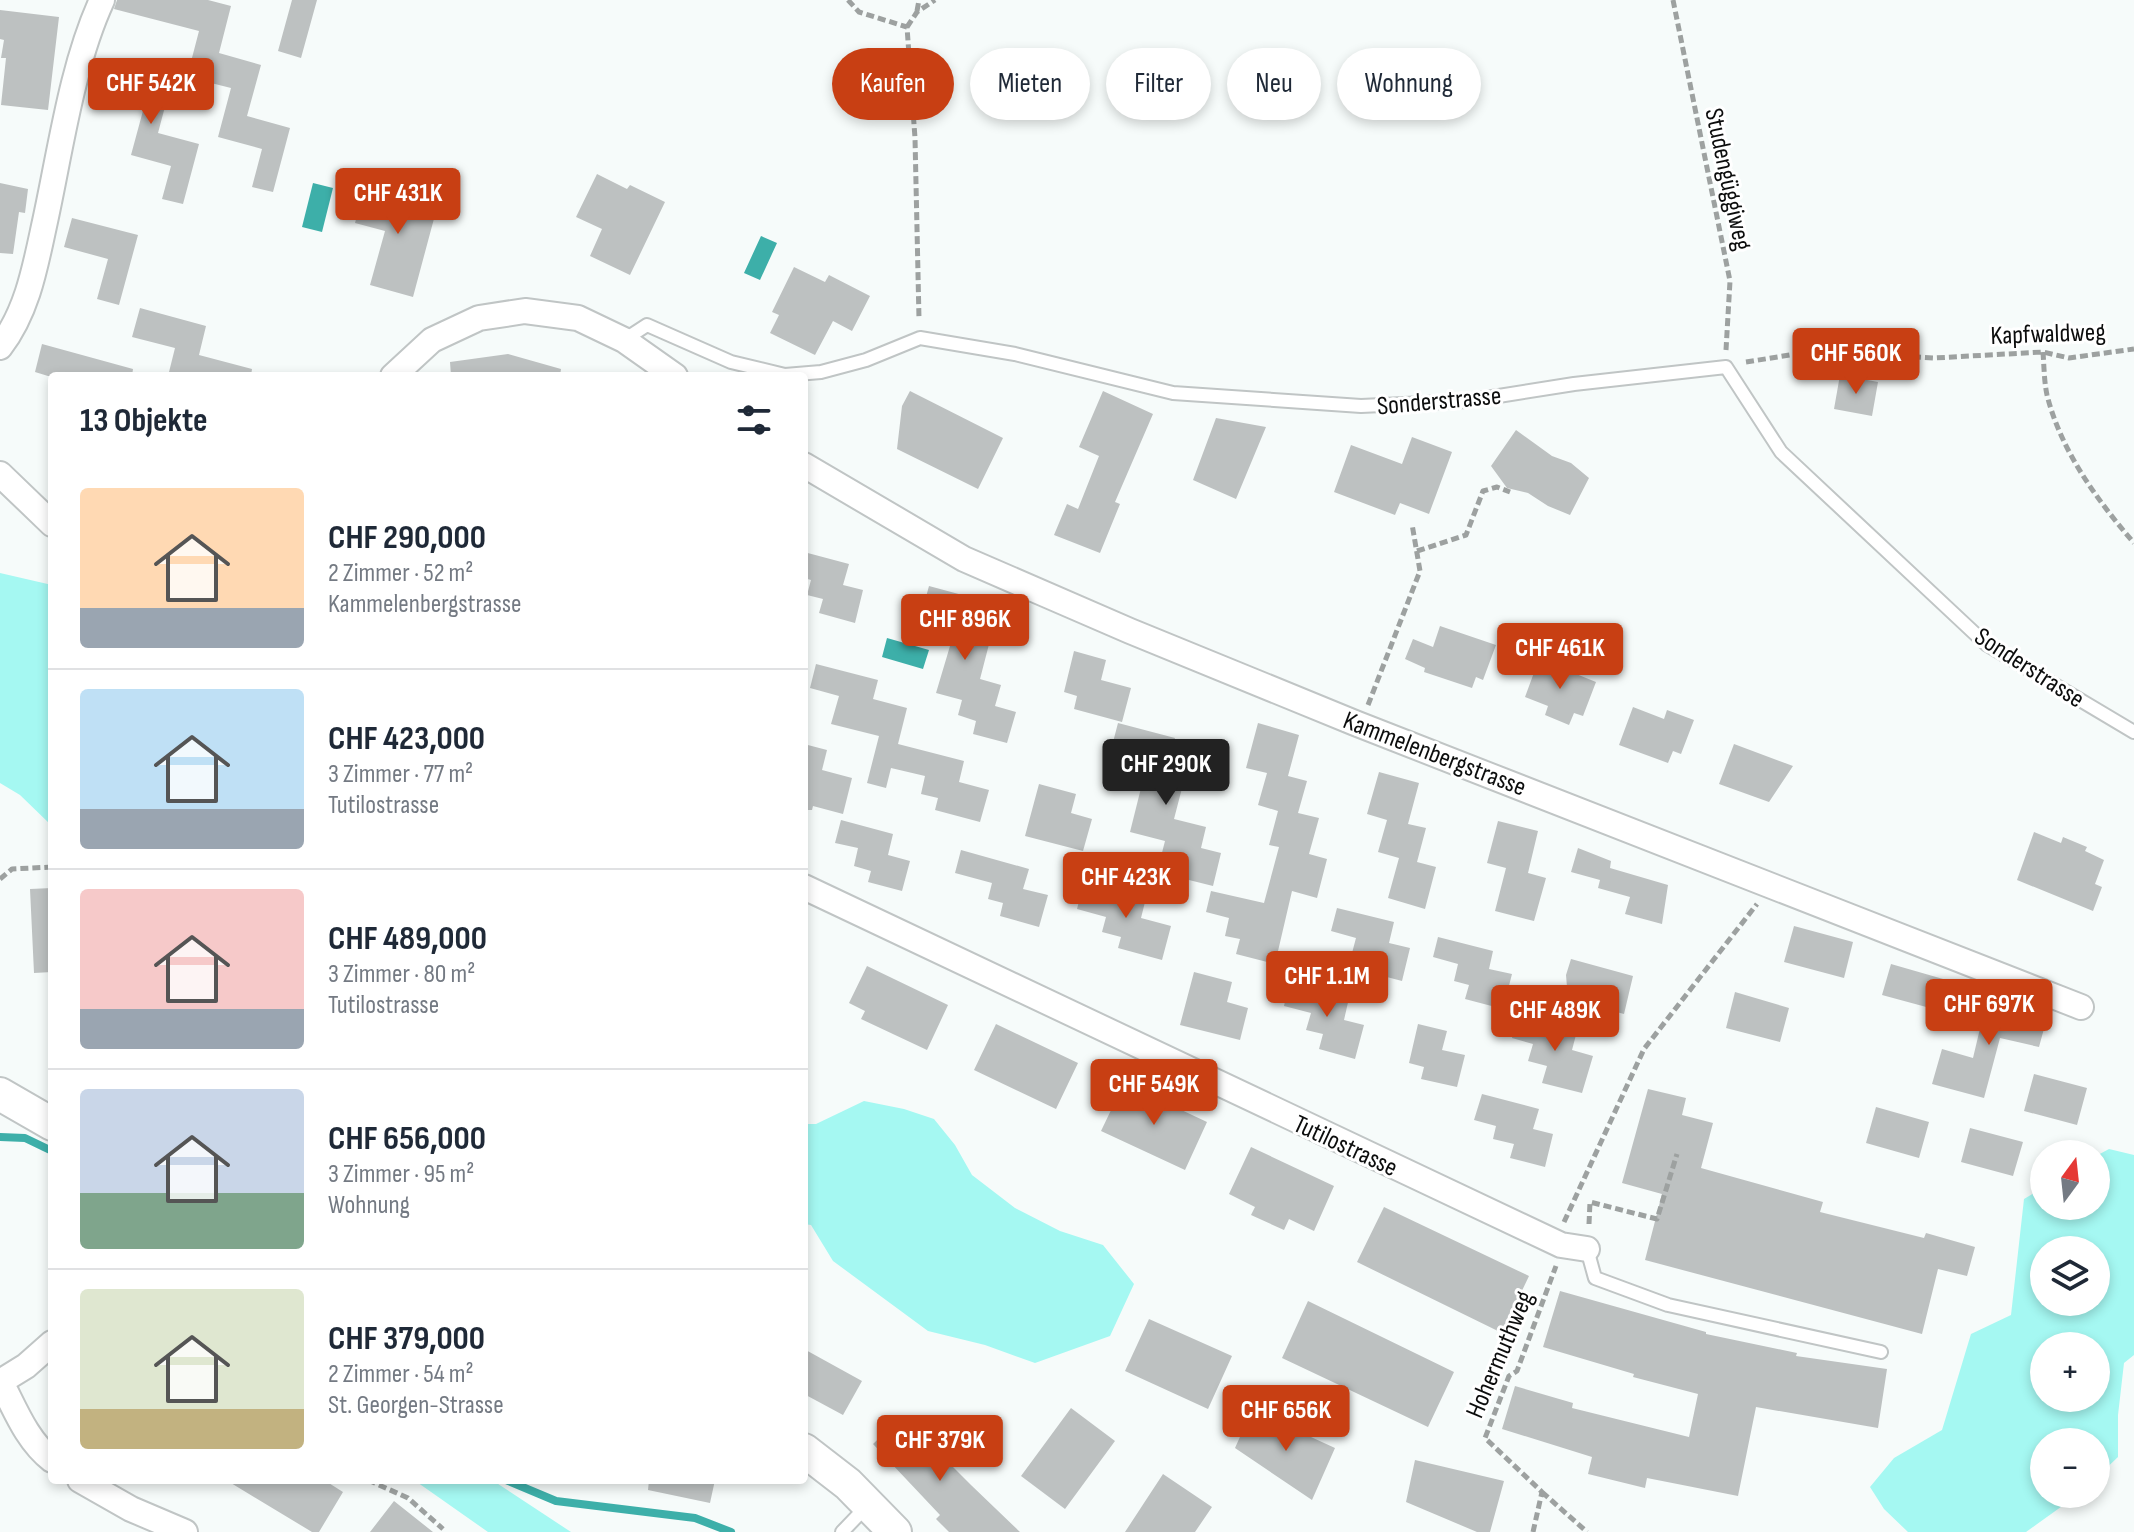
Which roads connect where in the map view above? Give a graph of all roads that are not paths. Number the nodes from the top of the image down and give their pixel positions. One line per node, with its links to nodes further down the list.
1 (102, 0): 3 (street)
2 (624, 340): 4 (street); 5 (street); 6 (lane, Sonderstrasse)
3 (0, 347)
4 (397, 372)
5 (669, 372)
6 (773, 372)
7 (808, 373): 11 (lane, Sonderstrasse)
8 (808, 467): 13 (street, Kammelenbergstrasse)
9 (0, 474): 10 (street)
10 (48, 520)
11 (2134, 732)
12 (808, 889): 16 (street, Tutilostrasse)
13 (2081, 1007)
14 (0, 1094): 15 (street)
15 (48, 1122)
16 (1587, 1249): 18 (lane)
17 (48, 1347): 19 (street)
18 (1881, 1352)
19 (0, 1382): 21 (street)
20 (808, 1453): 23 (street)
21 (48, 1457)
22 (87, 1484): 24 (street)
23 (869, 1505): 25 (lane); 26 (street)
24 (185, 1532)
25 (842, 1532)
26 (895, 1532)

